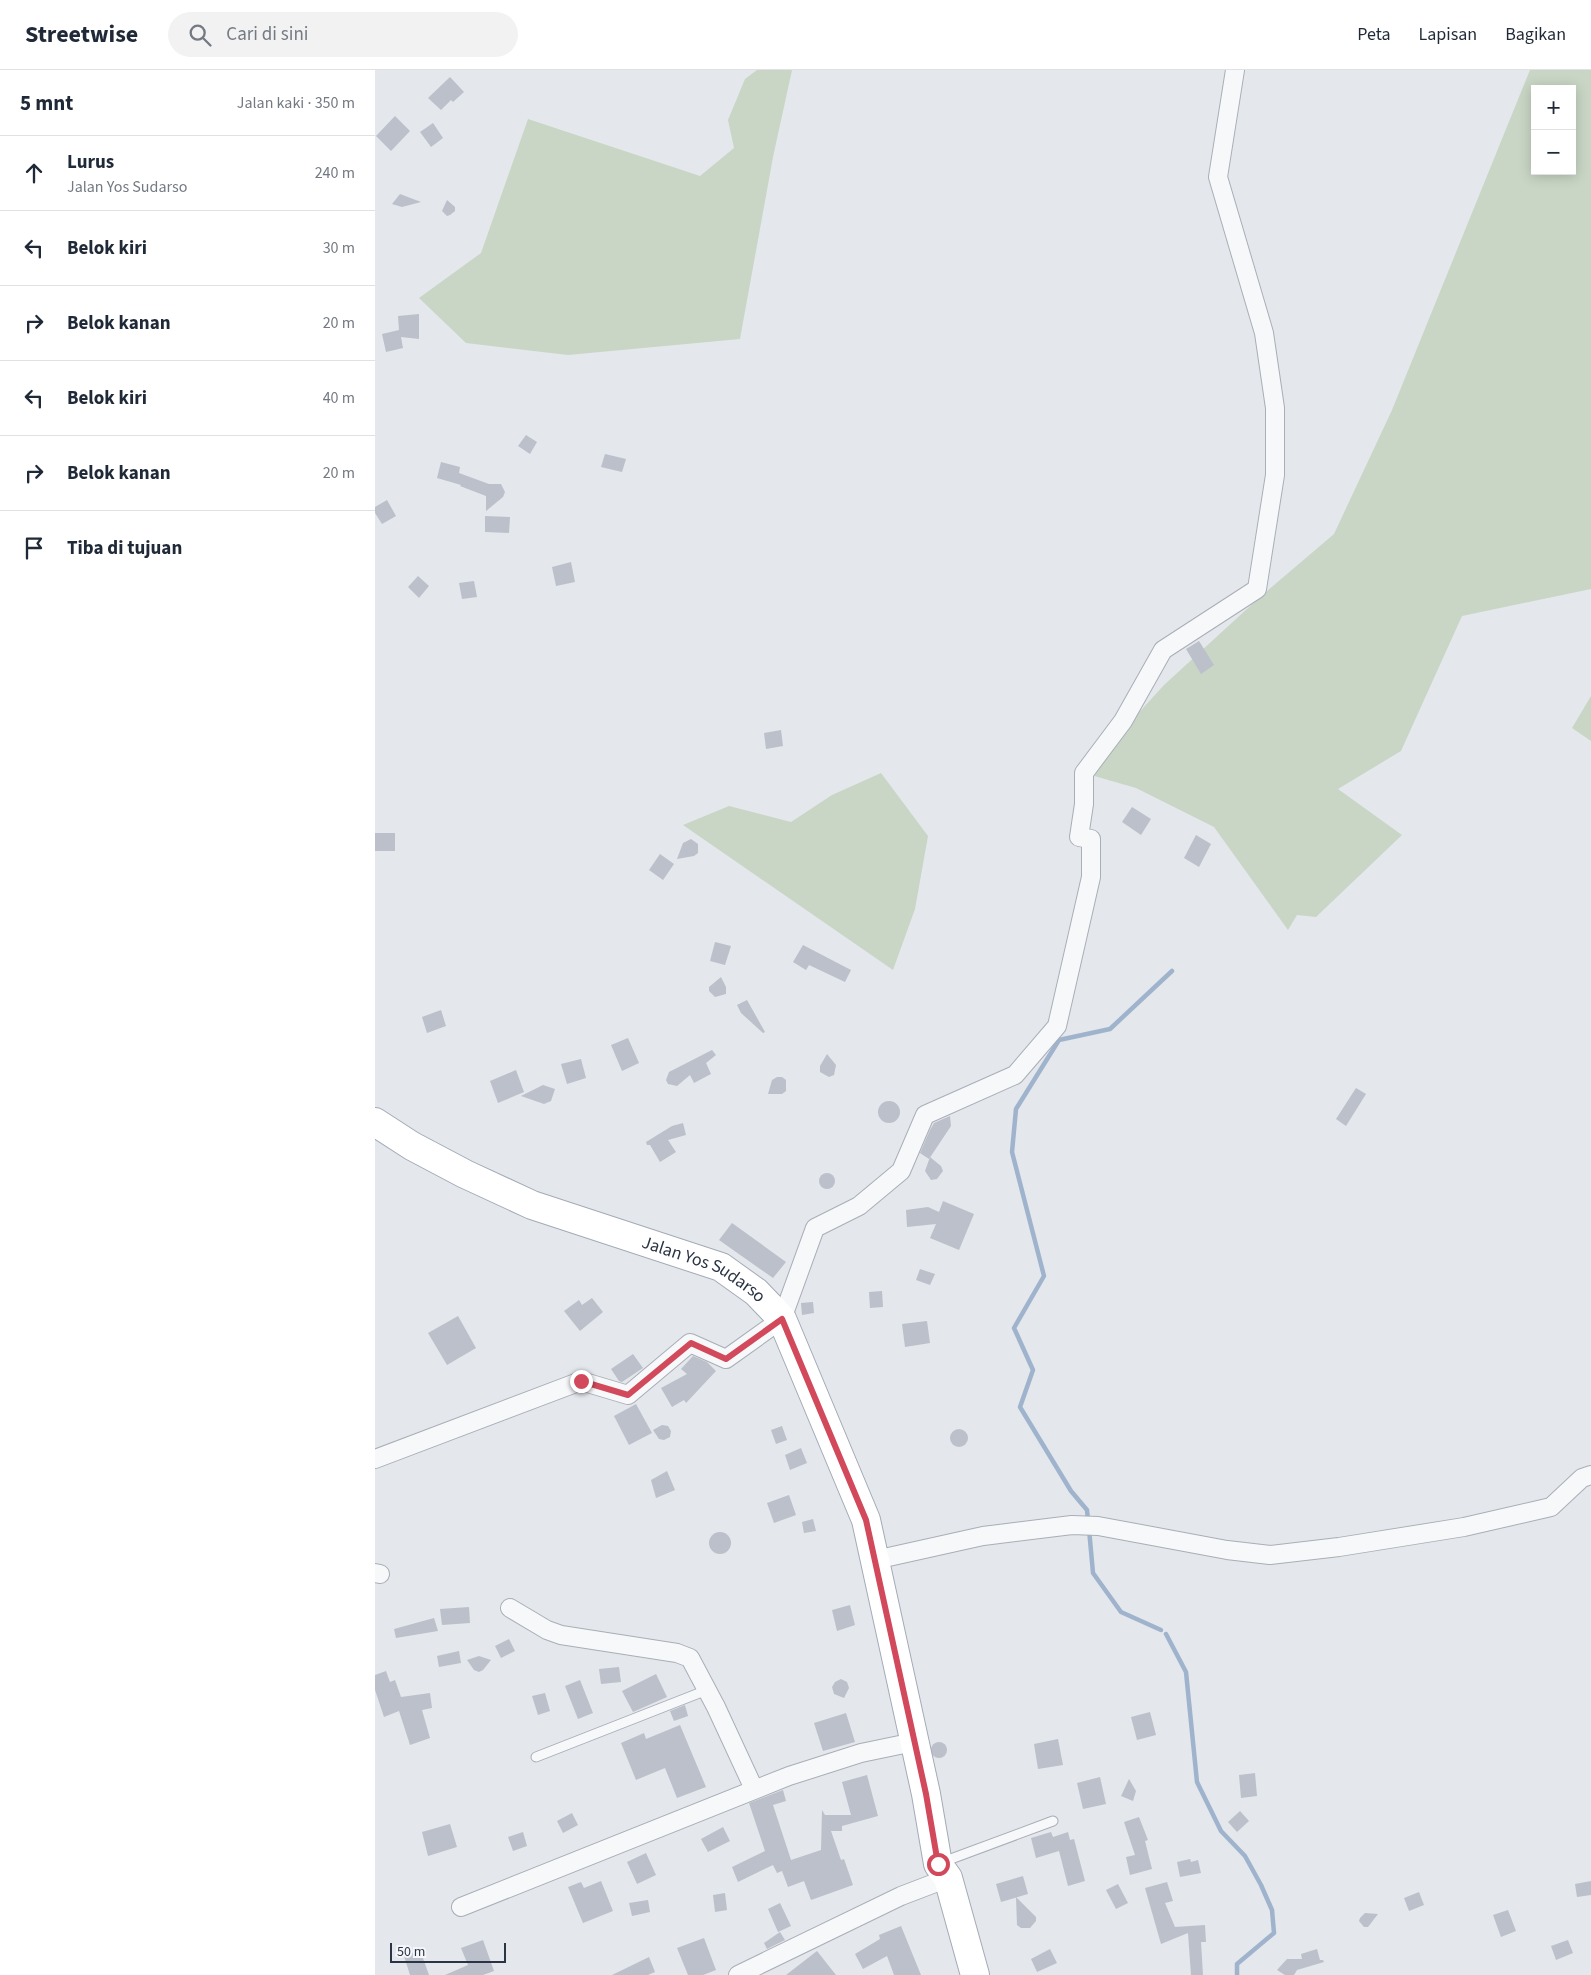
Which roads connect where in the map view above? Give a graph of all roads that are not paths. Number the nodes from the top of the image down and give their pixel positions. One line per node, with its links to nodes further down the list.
1 (1235, 70): 3 (street)
2 (375, 1122): 3 (main road, Jalan Yos Sudarso)
3 (782, 1319): 4 (street); 6 (main road, Jalan Yos Sudarso)
4 (375, 1459)
5 (1591, 1475): 6 (street)
6 (875, 1560): 9 (main road, Jalan Yos Sudarso)
7 (510, 1608): 8 (street)
8 (707, 1690): 10 (lane); 11 (street)
9 (914, 1742): 11 (street); 13 (main road, Jalan Yos Sudarso)
10 (536, 1757)
11 (754, 1789): 14 (street)
12 (1053, 1821): 13 (lane)
13 (943, 1871): 15 (street); 16 (main road, Jalan Yos Sudarso)
14 (461, 1907)
15 (738, 1975)
16 (975, 1975)

